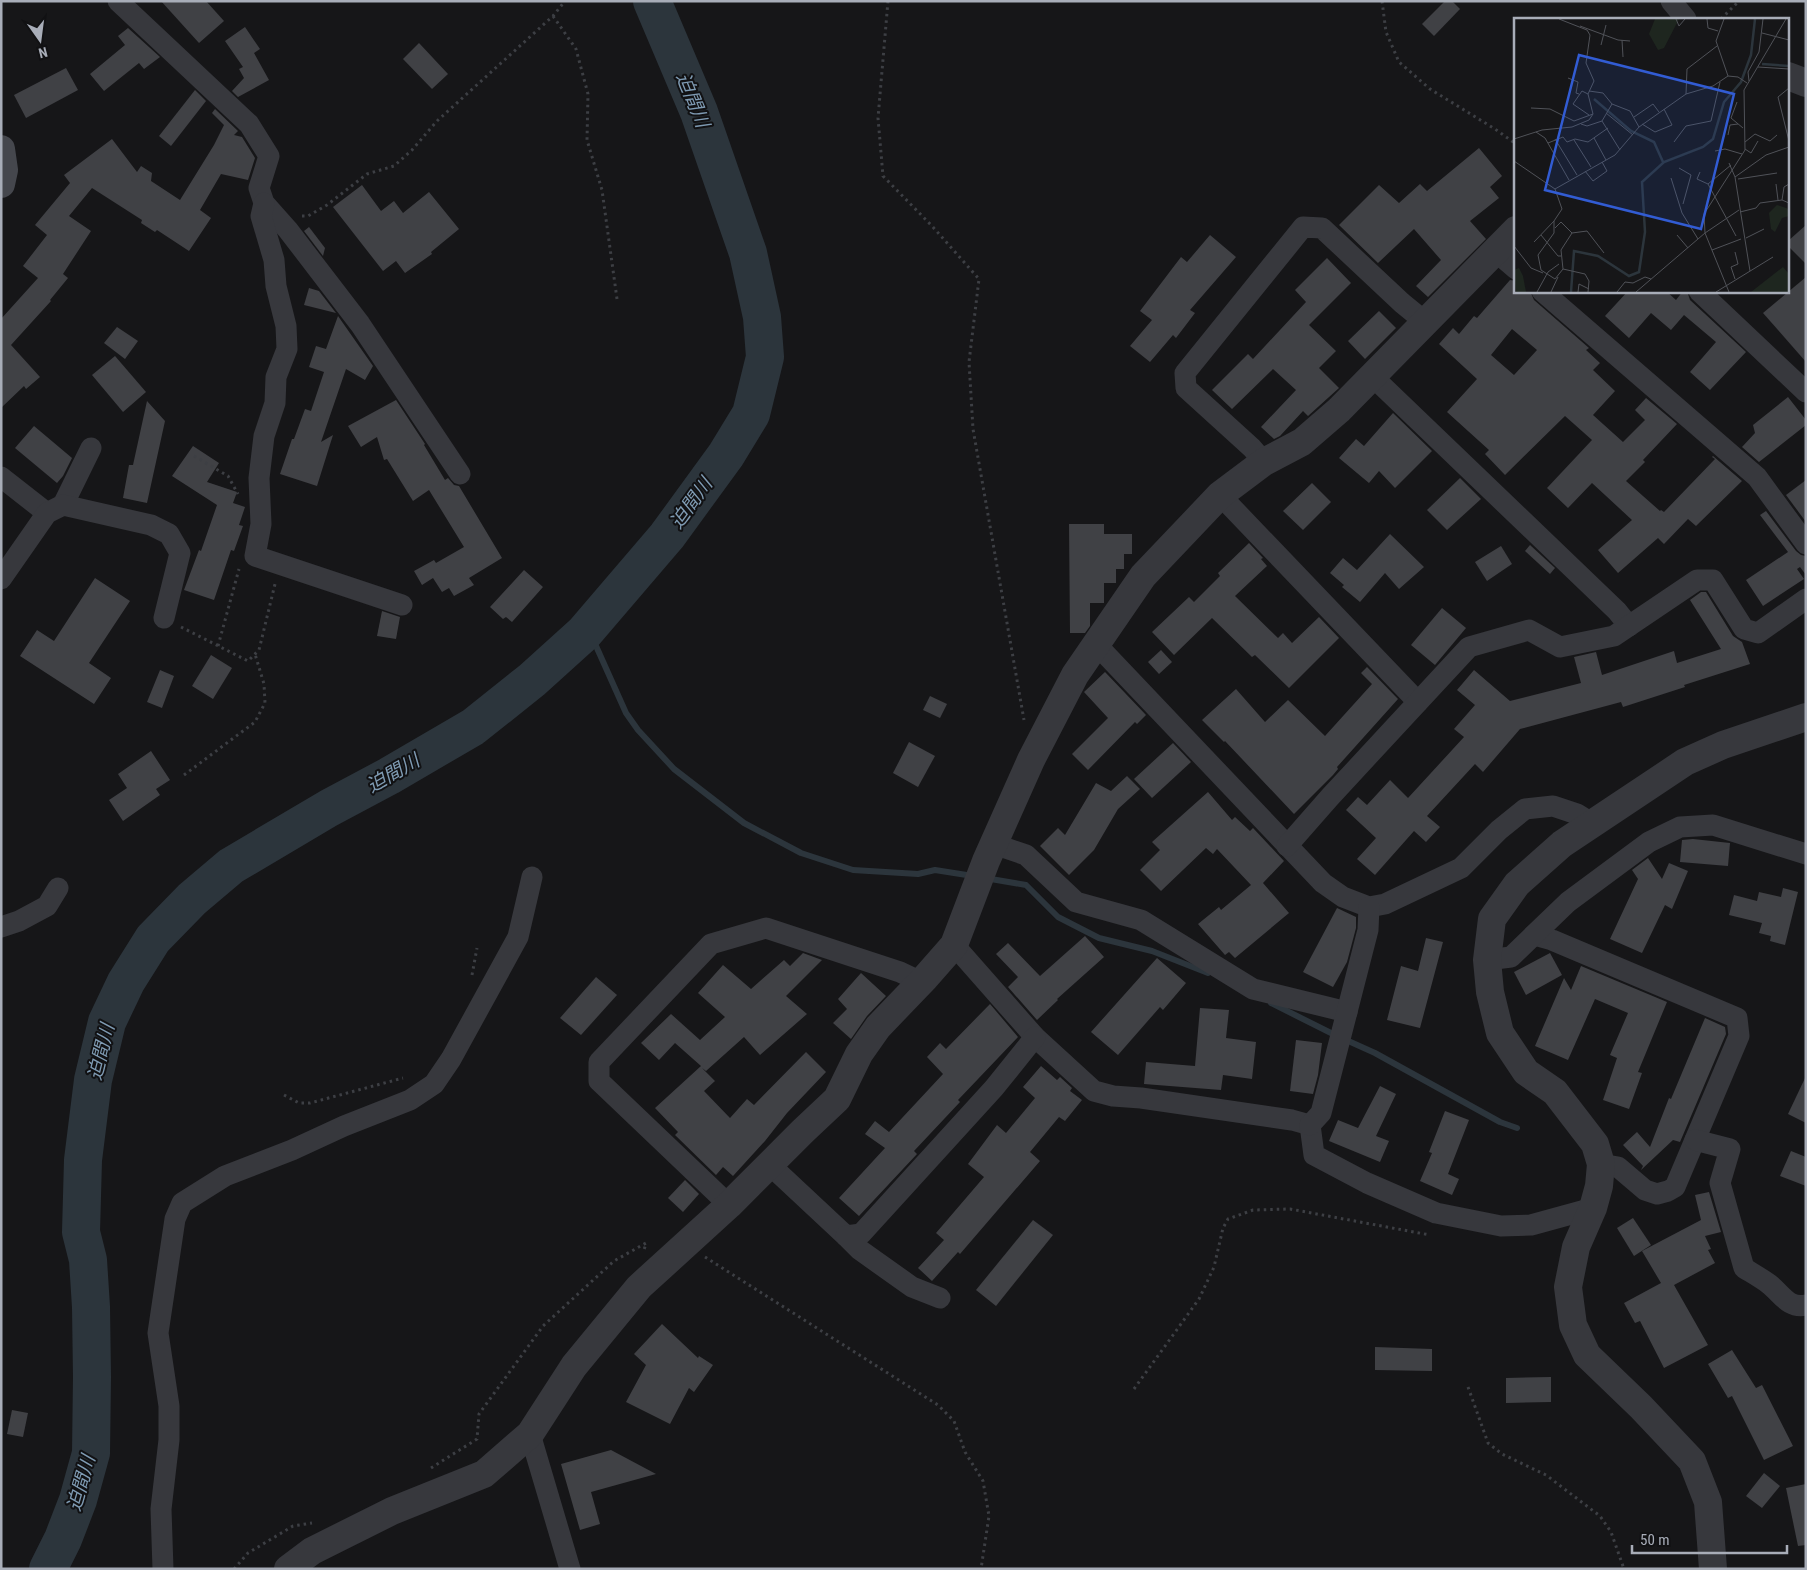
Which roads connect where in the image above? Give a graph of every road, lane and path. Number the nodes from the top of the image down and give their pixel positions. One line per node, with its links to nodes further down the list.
1 (118, 1): 15 (street)
2 (565, 1): 7 (path)
3 (888, 1): 47 (path)
4 (1382, 1): 12 (path)
5 (1671, 1): 8 (street)
6 (1739, 1): 9 (path)
7 (554, 16): 16 (path); 22 (path)
8 (1685, 18)
9 (1722, 18)
10 (1790, 77): 11 (street)
11 (1806, 83)
12 (1514, 143)
13 (1, 149): 14 (main road)
14 (1, 184)
15 (264, 203): 29 (street); 35 (street)
16 (299, 216)
17 (1514, 232): 18 (street)
18 (1495, 251): 19 (street); 23 (street)
19 (1514, 267)
20 (1543, 292): 34 (street)
21 (1700, 292): 25 (street)
22 (617, 299)
23 (1424, 321): 24 (street); 28 (street)
24 (1372, 376): 28 (street); 41 (street)
25 (1806, 392)
26 (91, 448): 33 (street)
27 (194, 456): 32 (path)
28 (1264, 462): 31 (street)
29 (460, 474)
30 (1, 477): 33 (street)
31 (1220, 495): 42 (street); 45 (street)
32 (243, 503)
33 (55, 509): 37 (street); 40 (street)
34 (1806, 544)
35 (280, 564): 39 (street); 44 (path)
36 (240, 565): 43 (path)
37 (1, 579)
38 (1806, 599): 41 (street)
39 (402, 605)
40 (164, 618): 43 (path)
41 (1629, 626): 45 (street)
42 (1095, 643): 50 (street); 51 (street)
43 (218, 646): 44 (path)
44 (255, 654): 48 (path)
45 (1418, 702): 51 (street)
46 (1806, 717): 49 (street)
47 (1024, 721)
48 (184, 775)
49 (1593, 824): 55 (street); 60 (street)
50 (994, 844): 58 (street); 63 (street)
51 (1287, 846): 55 (street)
52 (1806, 854): 57 (street)
53 (532, 877): 84 (street)
54 (58, 888): 56 (street)
55 (1369, 907): 63 (street)
56 (1, 927)
57 (1534, 935): 60 (street); 68 (street)
58 (954, 945): 62 (street); 64 (street)
59 (477, 948): 61 (path)
60 (1487, 960): 69 (street)
61 (471, 981)
62 (921, 982): 70 (street); 71 (street)
63 (1347, 1012): 67 (street)
64 (1035, 1037): 67 (street); 73 (street)
65 (406, 1077): 66 (path)
66 (284, 1095)
67 (1310, 1125): 72 (street)
68 (1695, 1140): 69 (street); 78 (street)
69 (1601, 1164): 72 (street)
70 (770, 1165): 71 (street); 73 (street)
71 (729, 1205): 75 (street)
72 (1593, 1208): 90 (street)
73 (846, 1236): 77 (street)
74 (1438, 1236): 80 (path)
75 (685, 1245): 81 (street); 88 (path)
76 (642, 1257): 82 (path)
77 (940, 1298)
78 (1806, 1305)
79 (1468, 1387): 89 (path)
80 (1134, 1389)
81 (530, 1434): 86 (street); 87 (street)
82 (427, 1470)
83 (319, 1522): 85 (path)
84 (163, 1569)
85 (234, 1569)
86 (288, 1569)
87 (570, 1569)
88 (981, 1569)
89 (1624, 1569)
90 (1713, 1569)

